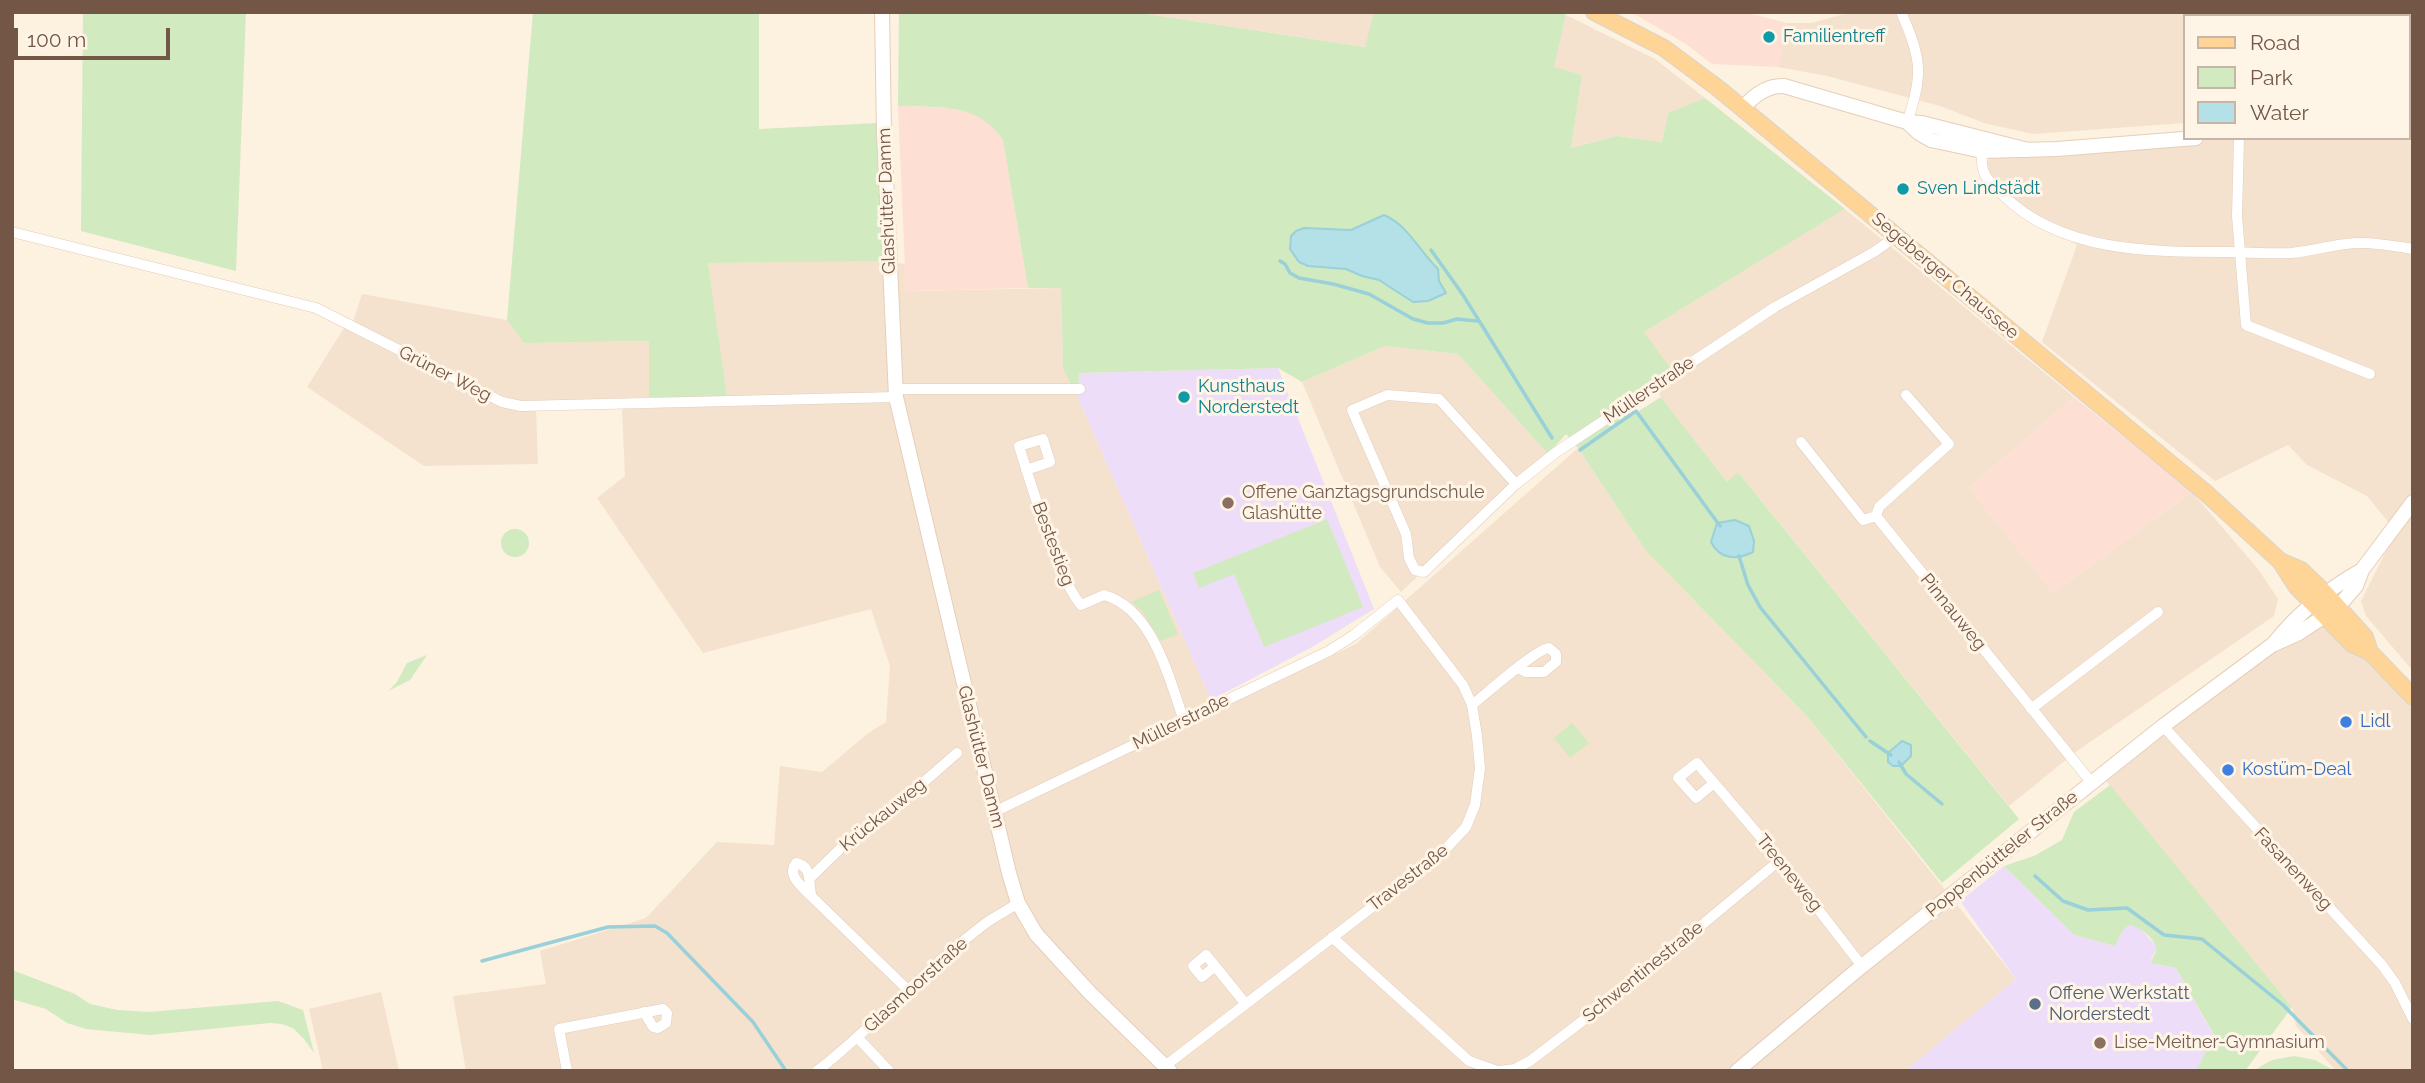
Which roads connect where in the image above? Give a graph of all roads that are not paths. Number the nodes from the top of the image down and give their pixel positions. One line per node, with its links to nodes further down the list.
1 (882, 12): 16 (street, Glashütter Damm)
2 (1594, 12): 4 (main road, Segeberger Chaussee)
3 (1901, 12): 5 (street)
4 (1743, 108): 5 (street); 11 (main road, Segeberger Chaussee)
5 (1907, 122): 8 (street); 9 (street)
6 (2184, 139): 8 (street)
7 (2239, 140): 13 (street)
8 (2028, 150): 9 (street)
9 (1982, 151): 13 (street)
10 (12, 232): 16 (street, Grüner Weg)
11 (1894, 234): 20 (street, Müllerstraße); 24 (main road, Segeberger Chaussee)
12 (2413, 249): 13 (street)
13 (2239, 252): 14 (street)
14 (2370, 374)
15 (1080, 389): 16 (street)
16 (895, 393): 35 (street, Glashütter Damm)
17 (1906, 395): 22 (street)
18 (1801, 442): 22 (street, Pinnauweg)
19 (1026, 470): 30 (street, Bestestieg)
20 (1516, 484): 20 (street, Müllerstraße)
21 (2413, 502): 24 (street, Poppenbütteler Straße)
22 (1876, 516): 29 (street, Pinnauweg)
23 (1398, 600): 28 (street, Travestraße); 30 (street, Müllerstraße)
24 (2326, 606): 27 (main road, Segeberger Chaussee); 31 (street, Poppenbütteler Straße)
25 (2158, 612): 29 (street)
26 (1518, 668): 28 (street)
27 (2413, 697)
28 (1472, 705): 40 (street, Travestraße)
29 (2031, 709): 33 (street, Pinnauweg)
30 (1184, 721): 35 (street, Müllerstraße)
31 (2162, 726): 33 (street, Poppenbütteler Straße); 46 (street, Fasanenweg)
32 (957, 752): 37 (street, Krückauweg)
33 (2091, 782): 42 (street, Poppenbütteler Straße)
34 (1714, 783): 36 (street, Treeneweg)
35 (994, 812): 39 (street, Glashütter Damm)
36 (1780, 860): 42 (street, Treeneweg); 52 (street, Schwentinestraße)
37 (810, 878): 38 (street); 38 (street)
38 (812, 897): 43 (street)
39 (1018, 902): 43 (street, Glasmoorstraße); 48 (street, Glashütter Damm)
40 (1332, 937): 44 (street, Travestraße); 52 (street, Schwentinestraße)
41 (1215, 966): 44 (street)
42 (1862, 966): 53 (street, Poppenbütteler Straße)
43 (908, 990): 47 (street, Glasmoorstraße)
44 (1245, 1003): 48 (street, Travestraße)
45 (644, 1012): 49 (street)
46 (2413, 1019)
47 (858, 1038): 50 (street, Glasmoorstraße); 51 (street)
48 (1167, 1068)
49 (567, 1071)
50 (817, 1071)
51 (889, 1071)
52 (1498, 1071)
53 (1737, 1071)

